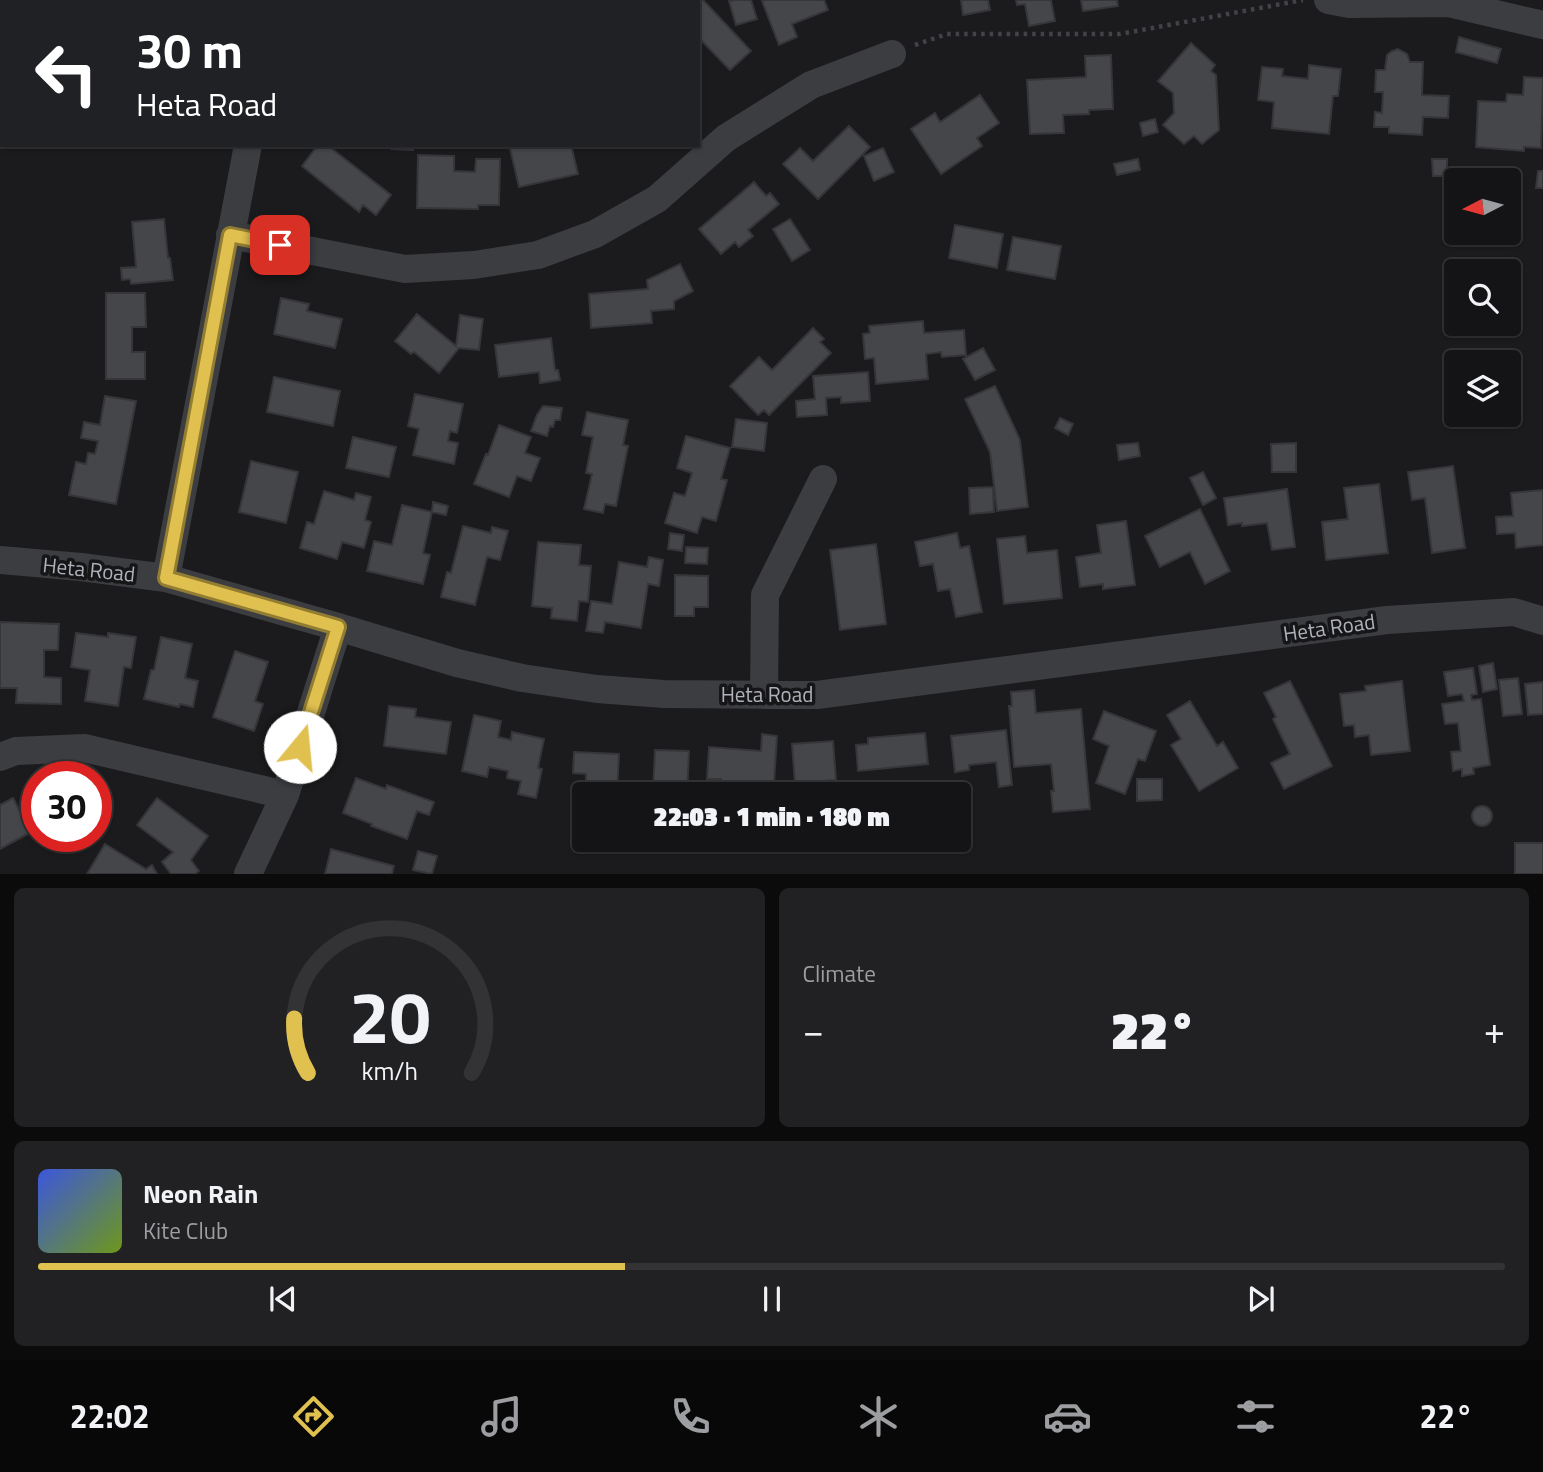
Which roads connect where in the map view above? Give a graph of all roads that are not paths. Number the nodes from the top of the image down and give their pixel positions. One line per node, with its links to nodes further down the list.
1 (1328, 0): 2 (street)
2 (1543, 25)
3 (892, 54): 5 (street)
4 (248, 147): 5 (street)
5 (230, 235): 8 (street)
6 (823, 479): 11 (street)
7 (0, 560): 8 (street, Heta Road)
8 (166, 578): 10 (street, Heta Road)
9 (1543, 621): 11 (street, Heta Road)
10 (338, 627): 11 (street, Heta Road); 13 (street)
11 (764, 695)
12 (0, 757): 13 (street)
13 (285, 795): 14 (street)
14 (247, 873)

